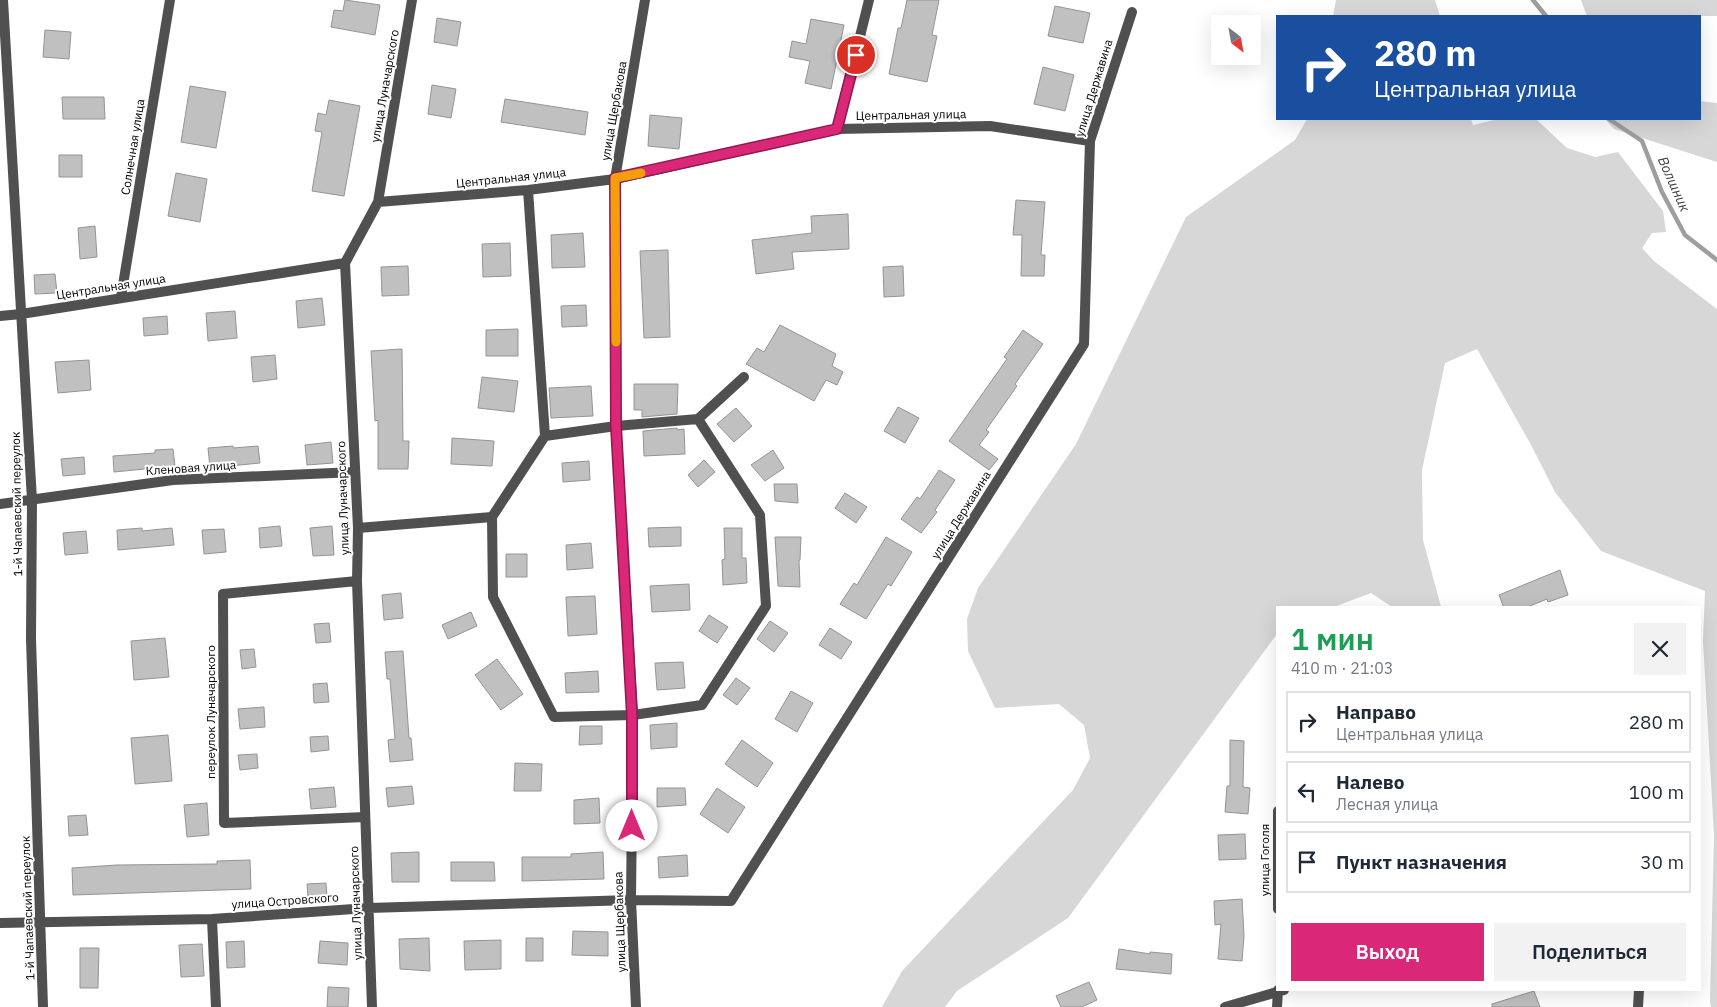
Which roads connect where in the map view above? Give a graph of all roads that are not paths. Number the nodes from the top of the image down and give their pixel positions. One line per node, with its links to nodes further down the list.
1 (3, 0): 14 (street, 1-й Чапаевский переулок)
2 (170, 0): 13 (street, Солнечная улица)
3 (412, 0): 11 (street, улица Луначарского)
4 (645, 0): 9 (street, улица Щербакова)
5 (870, 0): 7 (street)
6 (1132, 12): 8 (street, улица Державина)
7 (837, 129): 8 (street, Центральная улица); 9 (street, Центральная улица)
8 (1090, 142): 28 (street, улица Державина)
9 (615, 178): 10 (street, Центральная улица); 18 (street, улица Щербакова)
10 (528, 190): 11 (street, Центральная улица); 19 (street)
11 (378, 202): 12 (street, улица Луначарского)
12 (345, 263): 13 (street, Центральная улица); 20 (street, улица Луначарского)
13 (121, 297): 14 (street, Центральная улица)
14 (20, 314): 15 (street, Центральная улица); 21 (street, 1-й Чапаевский переулок)
15 (0, 316)
16 (744, 378): 17 (street)
17 (698, 419): 18 (street); 26 (street)
18 (616, 426): 19 (street); 26 (street, улица Щербакова)
19 (545, 436): 23 (street)
20 (355, 472): 21 (street, Кленовая улица); 24 (street, улица Луначарского)
21 (32, 500): 22 (street, Кленовая улица); 31 (street, 1-й Чапаевский переулок)
22 (0, 504)
23 (492, 517): 24 (street); 26 (street)
24 (358, 528): 25 (street, улица Луначарского)
25 (357, 581): 27 (street, улица Луначарского); 27 (street, переулок Луначарского)
26 (632, 715): 28 (street, улица Щербакова)
27 (365, 817): 29 (street, улица Луначарского)
28 (631, 900): 29 (street, улица Островского); 38 (street, улица Щербакова)
29 (368, 908): 30 (street, улица Островского); 37 (street, улица Луначарского)
30 (212, 919): 31 (street, улица Островского); 36 (street)
31 (42, 922): 32 (street, улица Островского); 35 (street, 1-й Чапаевский переулок)
32 (0, 923)
33 (1280, 991): 39 (street); 40 (street)
34 (1639, 991): 41 (street)
35 (43, 1007)
36 (216, 1007)
37 (372, 1007)
38 (636, 1007)
39 (1225, 1007)
40 (1277, 1007)
41 (1638, 1007)

